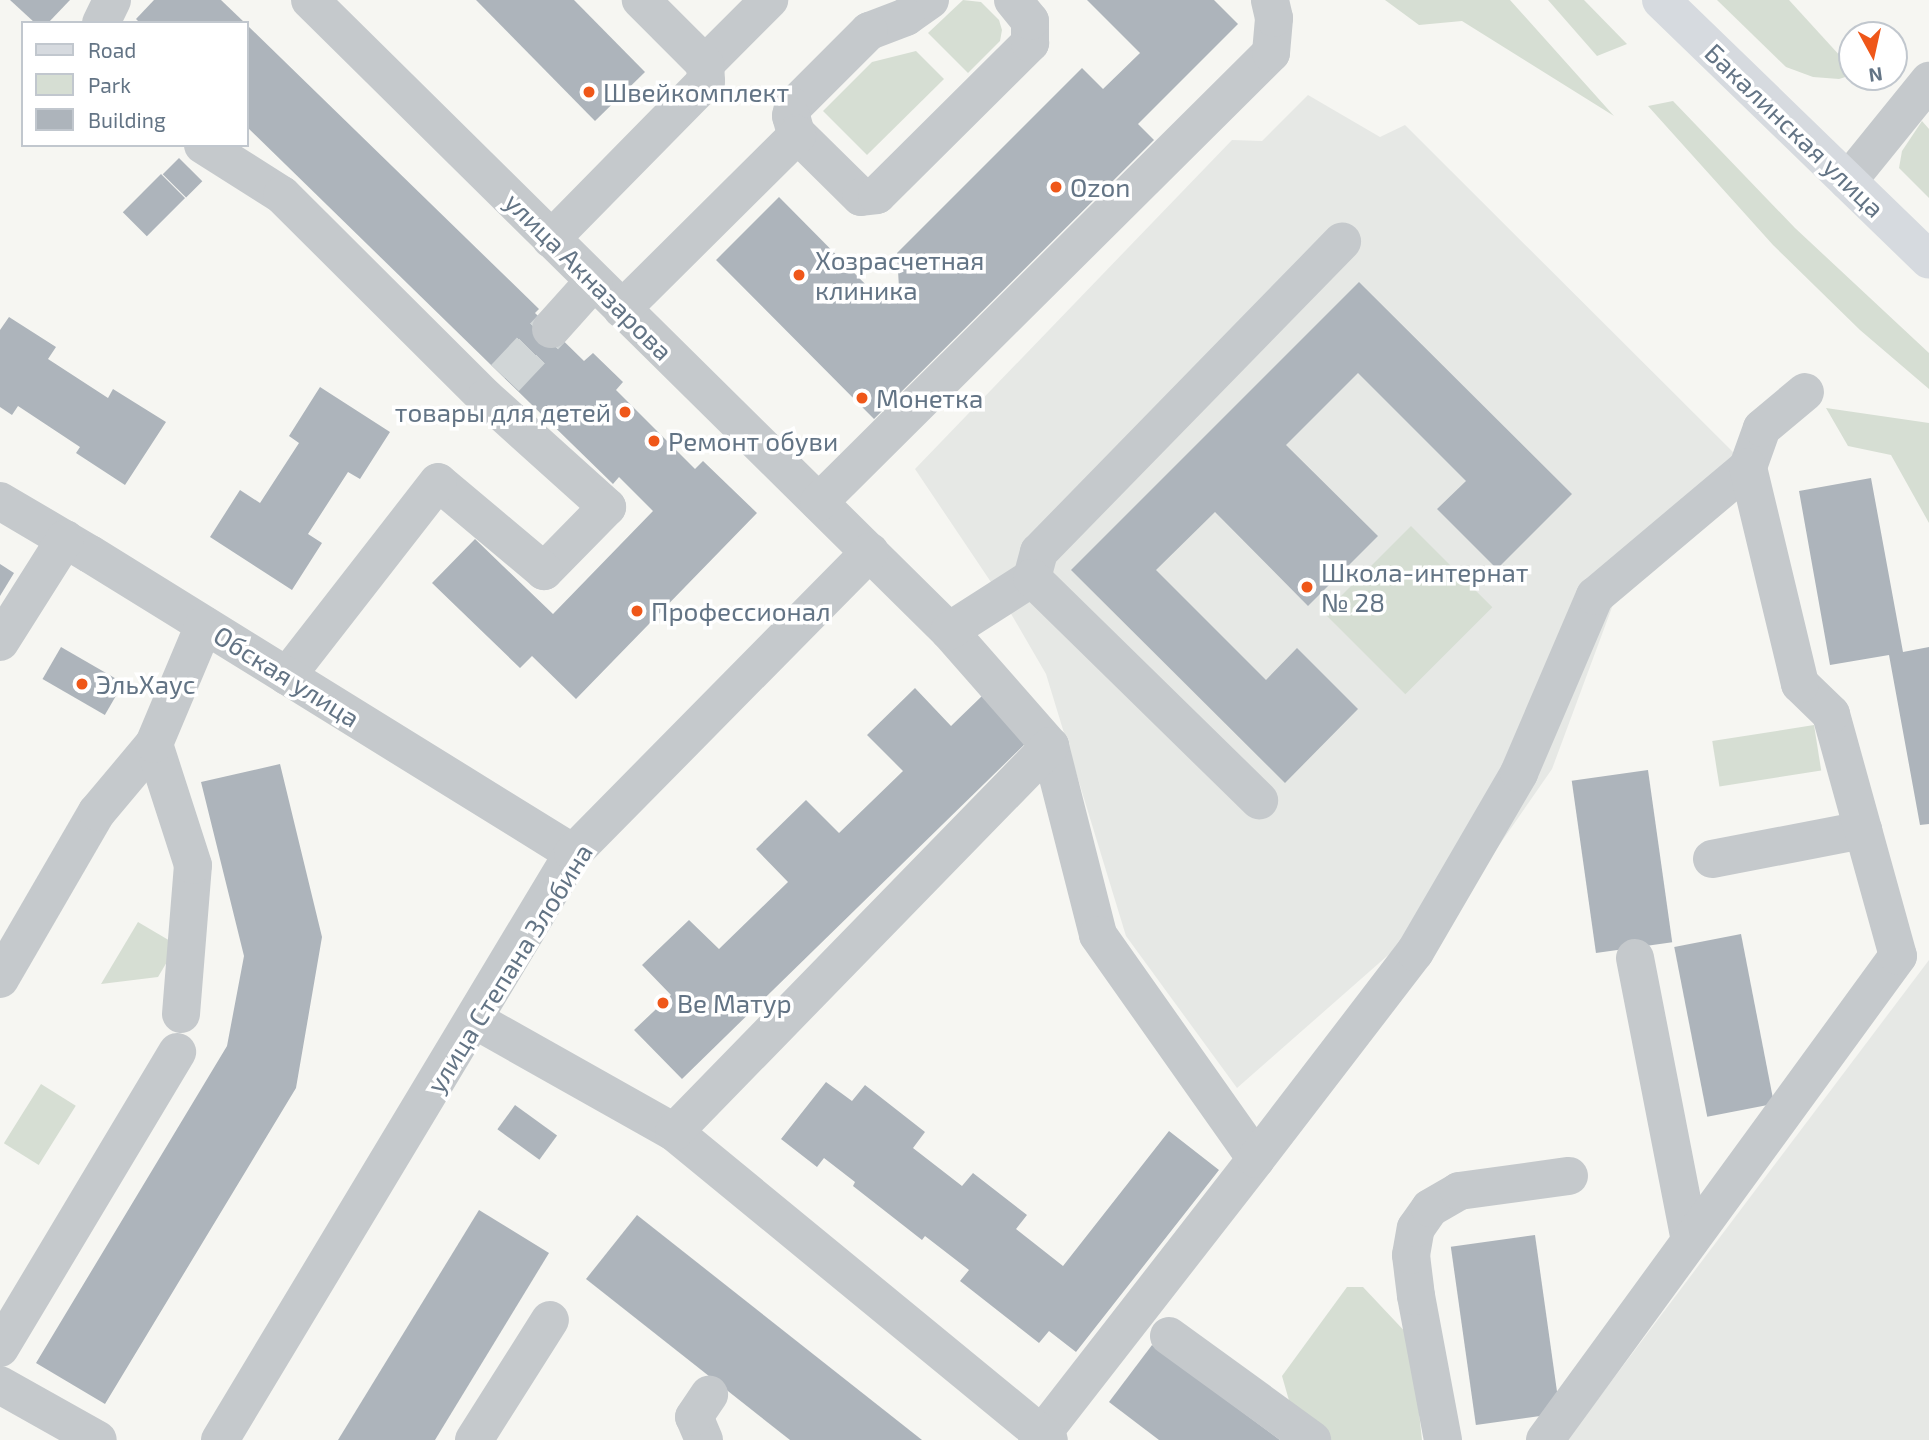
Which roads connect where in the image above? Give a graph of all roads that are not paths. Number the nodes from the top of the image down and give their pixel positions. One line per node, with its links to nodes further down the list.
1 (112, 0): 9 (street)
2 (310, 0): 15 (street, улица Акназарова)
3 (641, 0): 10 (street)
4 (769, 0): 10 (street)
5 (930, 0): 12 (street)
6 (1013, 0): 12 (street)
7 (1270, 0): 24 (street)
8 (1661, 0): 14 (main road, Бакалинская улица)
9 (102, 21)
10 (705, 64): 15 (street)
11 (1929, 80): 14 (street)
12 (797, 135): 19 (street)
13 (206, 147): 31 (street)
14 (1848, 180): 17 (main road, Бакалинская улица)
15 (551, 239): 18 (street, улица Акназарова)
16 (1342, 241): 27 (street)
17 (1929, 260)
18 (594, 281): 19 (street, улица Акназарова); 20 (street)
19 (622, 309): 24 (street, улица Акназарова)
20 (551, 329)
21 (1805, 392): 22 (street)
22 (1748, 467): 35 (street); 44 (street)
23 (0, 501): 25 (street, Обская улица)
24 (819, 502): 26 (street, улица Акназарова)
25 (65, 539): 28 (street, Обская улица); 30 (street)
26 (870, 552): 29 (street, улица Акназарова); 36 (street, улица Степана Злобина)
27 (1032, 578): 29 (street); 34 (street)
28 (204, 625): 31 (street, Обская улица); 32 (street)
29 (949, 631): 33 (street, улица Акназарова)
30 (0, 642)
31 (287, 676): 36 (street, Обская улица)
32 (154, 744): 39 (street); 40 (street)
33 (1050, 746): 43 (street); 44 (street)
34 (1259, 800)
35 (1863, 830): 37 (street); 46 (street)
36 (573, 853): 41 (street, улица Степана Злобина)
37 (1712, 859)
38 (1635, 958): 46 (street)
39 (0, 979)
40 (181, 1014)
41 (475, 1020): 43 (street); 54 (street, улица Степана Злобина)
42 (177, 1052): 49 (street)
43 (674, 1132): 52 (street)
44 (1256, 1159): 52 (street)
45 (1569, 1176): 58 (street)
46 (1690, 1241): 59 (street)
47 (550, 1320): 55 (street)
48 (1169, 1336): 57 (street)
49 (0, 1348)
50 (0, 1385): 53 (street)
51 (709, 1395): 56 (street)
52 (1042, 1438)
53 (98, 1440)
54 (220, 1440)
55 (474, 1440)
56 (704, 1440)
57 (1312, 1440)
58 (1443, 1440)
59 (1545, 1440)

